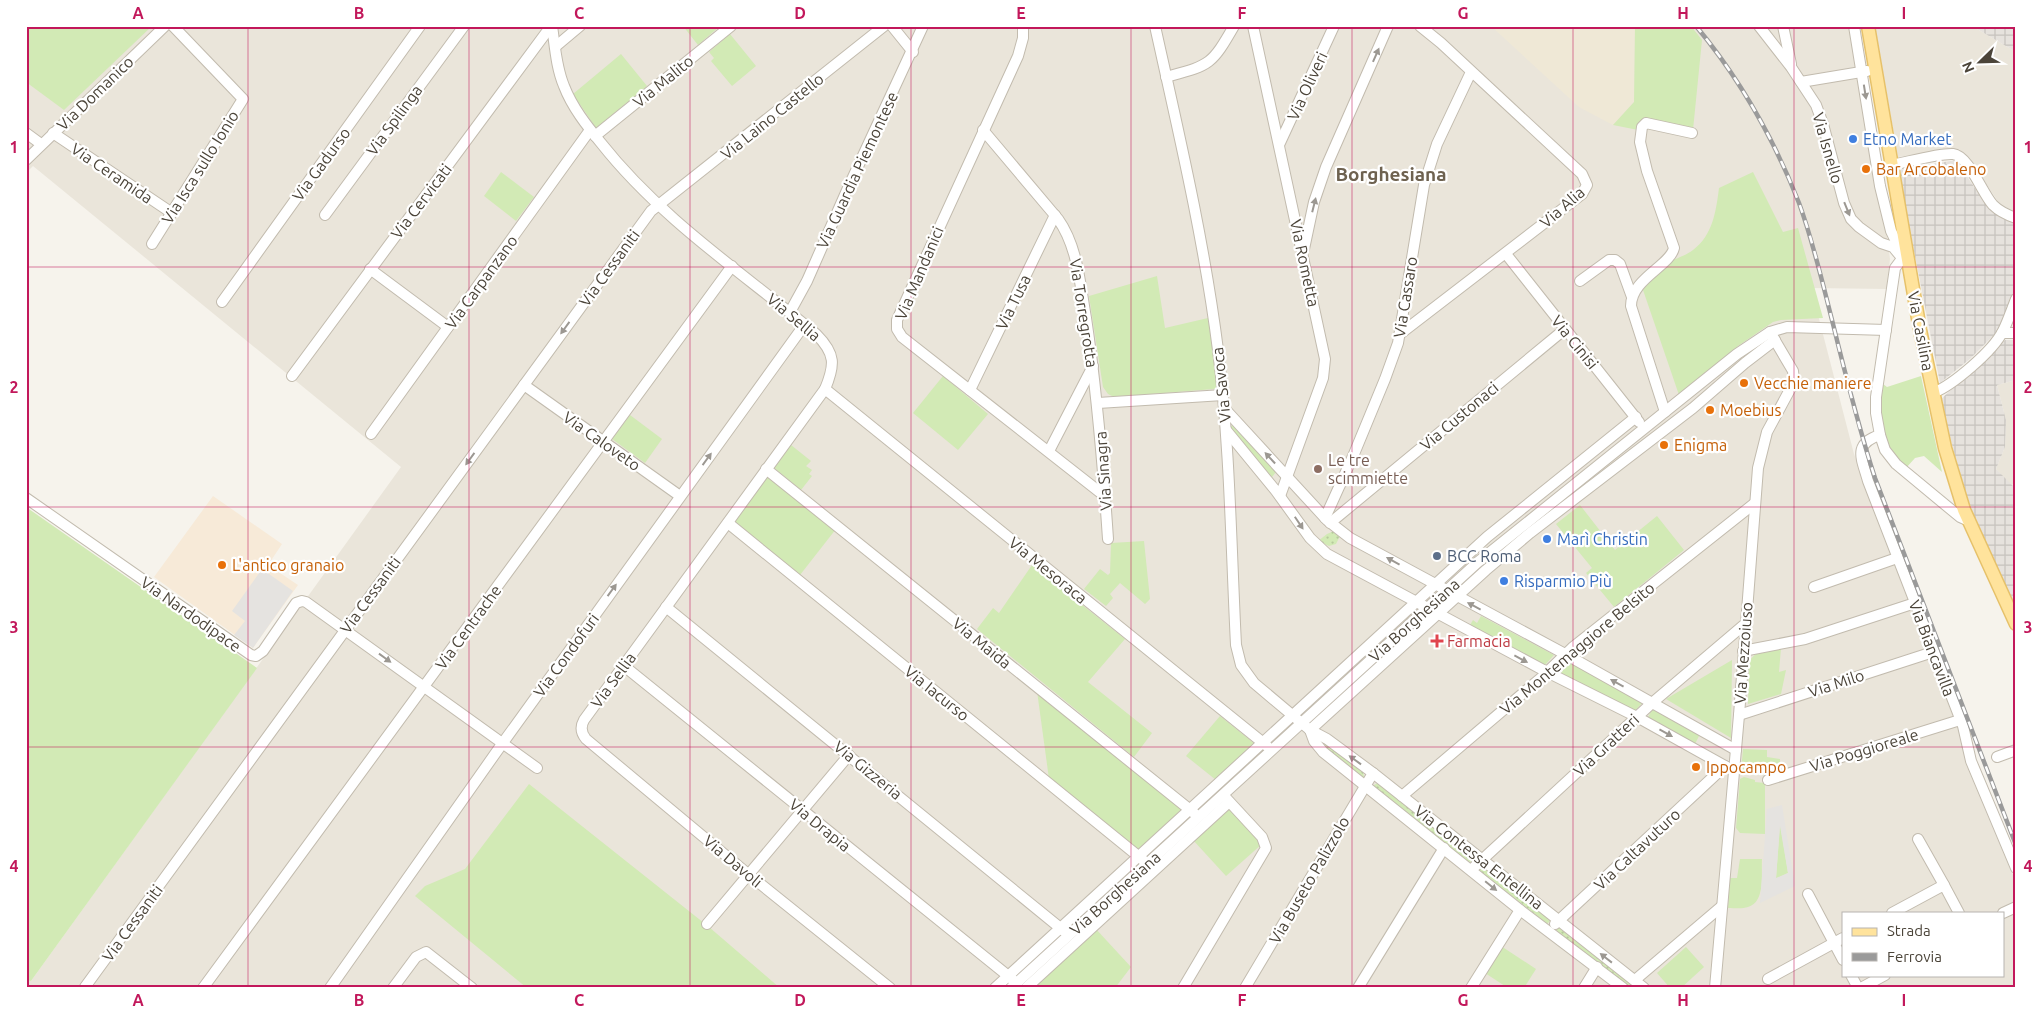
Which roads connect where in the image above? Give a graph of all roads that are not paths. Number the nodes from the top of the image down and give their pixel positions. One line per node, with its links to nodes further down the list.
1 (165, 26): 32 (street, Via Domanico)
2 (173, 26): 40 (street, Via Isca sullo Ionio)
3 (420, 26): 53 (street, Via Gadurso)
4 (464, 26): 41 (street, Via Spilinga)
5 (552, 26): 22 (street, Via Sellia); 49 (street, Via Cervicati)
6 (580, 26): 22 (street)
7 (731, 26): 33 (street, Via Malito)
8 (884, 26): 39 (street, Via Laino Castello)
9 (892, 26): 23 (street)
10 (923, 26): 23 (street, Via Guardia Piemontese)
11 (1022, 26): 30 (street, Via Mandanici)
12 (1155, 26): 28 (street, Via Savoca)
13 (1234, 26): 28 (street)
14 (1253, 26): 36 (street, Via Rometta)
15 (1334, 26): 36 (street, Via Oliveri)
16 (1388, 26): 45 (street, one-way to 16)
17 (1420, 26): 26 (street, Via Alia)
18 (1759, 26): 24 (street, Via Isnello)
19 (1783, 26): 24 (street)
20 (1854, 26): 27 (street, Via Casilina)
21 (1868, 26): 25 (main road, Via Casilina)
22 (555, 47): 33 (street, Via Sellia)
23 (913, 52): 54 (street, Via Guardia Piemontese)
24 (1791, 67): 29 (street, Via Isnello)
25 (1875, 69): 27 (street); 38 (main road, Via Casilina)
26 (1471, 72): 46 (street, Via Alia); 61 (street, Via Cassaro)
27 (1862, 72): 29 (street); 47 (street, Via Casilina, one-way to 47)
28 (1166, 77): 71 (street, Via Savoca)
29 (1801, 82): 47 (street, Via Isnello, one-way to 47)
30 (983, 130): 42 (street, Via Torregrotta); 69 (street, Via Mandanici)
31 (26, 133): 35 (street)
32 (53, 133): 35 (street, Via Domanico); 40 (street, Via Ceramida)
33 (592, 133): 39 (street, Via Sellia); 56 (street, Via Carpanzano)
34 (1692, 133): 51 (street)
35 (41, 144): 37 (street, Via Domanico)
36 (1279, 145): 45 (street, Via Rometta)
37 (26, 160)
38 (1892, 165): 43 (street); 47 (main road, Via Casilina)
39 (658, 206): 48 (street, Via Sellia); 67 (street, Via Cessaniti, one-way to 67)
40 (172, 213): 44 (street, Via Isca sullo Ionio)
41 (325, 215)
42 (1055, 215): 65 (street, Via Torregrotta); 69 (street, Via Tusa)
43 (2016, 218)
44 (152, 244)
45 (1303, 252): 83 (street, Via Rometta)
46 (1506, 254): 57 (street, Via Cinisi); 61 (street, Via Alia)
47 (1905, 258): 58 (street); 70 (main road, Via Casilina)
48 (732, 266): 54 (street, Via Sellia); 80 (street, Via Centrache)
49 (370, 269): 56 (street); 66 (street, Via Cervicati)
50 (1580, 281): 51 (street)
51 (1632, 297): 74 (street)
52 (2016, 299): 59 (street)
53 (222, 302)
54 (790, 312): 55 (street, Via Sellia)
55 (805, 324): 68 (street, Via Sellia); 84 (street, Via Condofuri, one-way to 55)
56 (448, 327): 78 (street, Via Carpanzano)
57 (1565, 329): 75 (street, Via Cinisi); 89 (street, Via Custonaci)
58 (1886, 330): 62 (street, Via Borghesiana); 79 (street)
59 (2002, 333): 60 (street); 70 (street)
60 (2016, 333)
61 (1400, 334): 89 (street, Via Cassaro)
62 (1773, 336): 63 (street, Via Borghesiana); 64 (street, Via Borghesiana); 88 (street, Via Mezzoiuso)
63 (1737, 354): 64 (street); 74 (street, Via Borghesiana)
64 (1745, 363): 97 (street, Via Borghesiana)
65 (1093, 366): 72 (street, Via Torregrotta); 81 (street)
66 (292, 376)
67 (524, 385): 80 (street, Via Caloveto); 105 (street, Via Cessaniti, one-way to 105)
68 (825, 389): 82 (street, Via Sellia); 119 (street, Via Mesoraca)
69 (970, 390): 81 (street, Via Mandanici)
70 (1933, 393): 90 (main road, Via Casilina)
71 (1222, 395): 72 (street); 73 (street, Via Savoca)
72 (1098, 403): 86 (street, Via Sinagra)
73 (1224, 408): 77 (street, Via Savoca); 83 (street, one-way to 73)
74 (1665, 412): 76 (street, Via Borghesiana)
75 (1636, 417): 76 (street, Via Cinisi); 94 (street, Via Borghesiana)
76 (1645, 429): 96 (street, Via Borghesiana)
77 (1226, 430): 85 (street); 115 (street, Via Savoca)
78 (371, 434)
79 (1880, 435): 90 (street); 93 (street, Via Biancavilla)
80 (603, 441): 84 (street, Via Caloveto); 111 (street, Via Centrache)
81 (1049, 451): 86 (street, Via Mandanici)
82 (766, 469): 91 (street, Via Sellia); 134 (street, Via Maida)
83 (1288, 476): 85 (street, Via Rometta); 89 (street)
84 (680, 496): 120 (street, Via Condofuri, one-way to 84)
85 (1280, 496): 98 (street, one-way to 98)
86 (1106, 497): 92 (street, Via Sinagra)
87 (26, 498): 105 (street, Via Nardodipace)
88 (1755, 503): 103 (street, Via Mezzoiuso); 108 (street, Via Montemaggiore Belsito)
89 (1327, 520): 94 (street, one-way to 89)
90 (1969, 521): 104 (main road, Via Casilina)
91 (728, 523): 100 (street, Via Sellia); 138 (street, Via Iacurso)
92 (1108, 539)
93 (1897, 558): 95 (street); 99 (street, Via Biancavilla)
94 (1435, 585): 96 (street); 98 (street, Via Borghesiana)
95 (1814, 587)
96 (1447, 591): 97 (street); 101 (street, Via Borghesiana)
97 (1457, 597): 102 (street, Via Borghesiana); 108 (street, one-way to 97)
98 (1416, 603): 101 (street); 115 (street, Via Borghesiana)
99 (1915, 603): 106 (street); 107 (street, Via Biancavilla)
100 (666, 607): 109 (street, Via Sellia); 124 (street, Via Gizzeria)
101 (1427, 609): 102 (street); 115 (street, Via Borghesiana)
102 (1438, 615): 110 (street, one-way to 110); 118 (street, Via Borghesiana)
103 (1745, 624): 106 (street, Via Mezzoiuso); 112 (street, Via Gratteri)
104 (2016, 624)
105 (346, 630): 111 (street, Via Nardodipace, one-way to 111); 164 (street, Via Cessaniti)
106 (1743, 651): 113 (street, Via Mezzoiuso)
107 (1933, 652): 113 (street, Via Milo); 116 (street, Via Biancavilla)
108 (1565, 654): 110 (street, Via Montemaggiore Belsito); 112 (street, one-way to 108)
109 (624, 666): 117 (street, Via Sellia); 133 (street, Via Drapia)
110 (1547, 672): 114 (street); 131 (street, Via Montemaggiore Belsito)
111 (424, 687): 120 (street, Via Nardodipace); 165 (street, Via Centrache)
112 (1652, 703): 114 (street, Via Gratteri); 122 (street)
113 (1739, 714): 122 (street, Via Mezzoiuso)
114 (1637, 717): 127 (street, one-way to 127); 137 (street, Via Gratteri)
115 (1298, 718): 118 (street, Via Contessa Entellina); 119 (street, Via Borghesiana); 121 (street, Via Borghesiana)
116 (1960, 720): 129 (street, Via Poggioreale); 139 (street, Via Biancavilla)
117 (581, 730): 141 (street, Via Davoli)
118 (1310, 730): 128 (street, Via Contessa Entellina, one-way to 118); 130 (street, Via Contessa Entellina)
119 (1263, 743): 121 (street, Via Mesoraca); 134 (street, Via Borghesiana)
120 (502, 744): 126 (street, Via Nardodipace); 166 (street, Via Condofuri)
121 (1272, 750): 132 (street, Via Borghesiana)
122 (1736, 750): 127 (street, Via Mezzoiuso)
123 (2016, 750): 125 (street)
124 (849, 755): 133 (street); 152 (street, Via Gizzeria)
125 (1997, 757)
126 (537, 768)
127 (1730, 769): 144 (street, Via Mezzoiuso); 150 (street, Via Caltavuturo)
128 (1373, 773): 130 (street, Via Buseto Palizzolo); 131 (street, Via Contessa Entellina)
129 (1768, 780)
130 (1365, 785): 136 (street, Via Contessa Entellina); 172 (street, Via Buseto Palizzolo)
131 (1402, 796): 137 (street, Via Contessa Entellina)
132 (1226, 799): 134 (street, Via Borghesiana); 163 (street, Via Borghesiana); 171 (street)
133 (802, 810): 141 (street); 158 (street, Via Drapia)
134 (1194, 813): 138 (street, Via Borghesiana)
135 (1918, 839): 142 (street)
136 (1444, 848): 140 (street, Via Contessa Entellina); 173 (street)
137 (1482, 859): 140 (street, Via Gratteri); 150 (street, Via Contessa Entellina)
138 (1143, 860): 152 (street, Via Borghesiana); 154 (street, Via Borghesiana)
139 (2016, 868)
140 (1471, 870): 146 (street, Via Contessa Entellina, one-way to 146)
141 (748, 874): 151 (street); 169 (street, Via Davoli)
142 (1944, 885): 147 (street); 148 (street)
143 (1808, 894): 155 (street)
144 (1722, 906): 162 (street); 178 (street, Via Mezzoiuso)
145 (2016, 907): 149 (street)
146 (1520, 910): 153 (street, Via Contessa Entellina); 174 (street)
147 (1894, 912)
148 (1958, 912)
149 (2004, 913)
150 (1559, 920): 153 (street, Via Caltavuturo); 162 (street, Via Contessa Entellina, one-way to 150)
151 (707, 924)
152 (1060, 928): 154 (street, Via Gizzeria); 158 (street, Via Borghesiana)
153 (1548, 930): 157 (street, Via Contessa Entellina)
154 (1069, 935): 163 (street, Via Borghesiana)
155 (1839, 941): 156 (street); 161 (street)
156 (1842, 955)
157 (1597, 967): 175 (street); 176 (street, Via Contessa Entellina)
158 (1008, 976): 163 (street, Via Drapia); 170 (street, Via Borghesiana)
159 (1852, 976): 179 (street)
160 (1883, 976): 179 (street)
161 (1768, 979)
162 (1635, 980): 177 (street, Via Contessa Entellina)
163 (1018, 986)
164 (86, 988)
165 (203, 988)
166 (330, 988)
167 (393, 988): 168 (street)
168 (472, 988)
169 (890, 988)
170 (994, 988)
171 (1183, 988)
172 (1245, 988)
173 (1358, 988)
174 (1471, 988)
175 (1584, 988)
176 (1622, 988)
177 (1644, 988)
178 (1715, 988)
179 (1860, 988)

